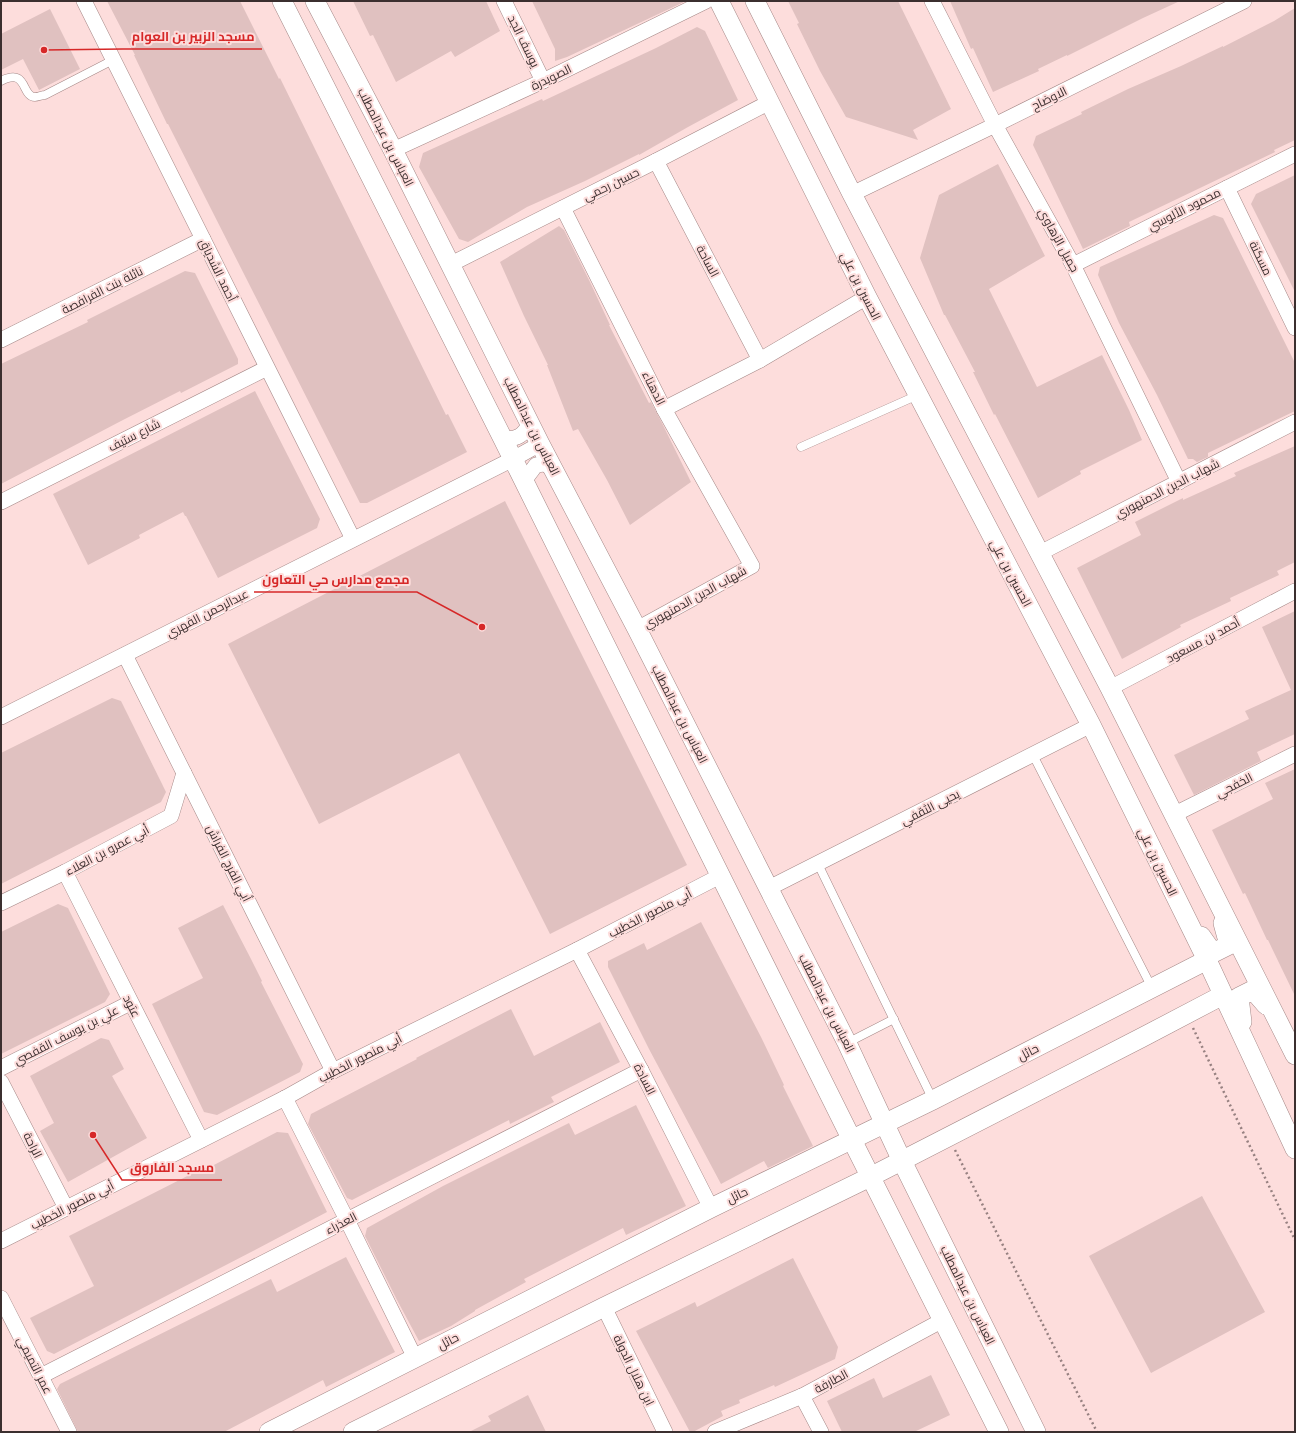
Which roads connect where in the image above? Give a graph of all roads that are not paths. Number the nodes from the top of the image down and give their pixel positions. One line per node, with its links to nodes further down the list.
1 (84, 1): 10 (street, أحمد الشدياق)
2 (282, 1): 33 (street)
3 (315, 1): 15 (street, العباس بن عبدالمطلب)
4 (504, 1): 12 (street, يوسف الجد)
5 (706, 1): 12 (street, الصويدرة)
6 (720, 1): 13 (street, الحسين بن علي)
7 (755, 1): 19 (street)
8 (932, 1): 14 (street, جميل الزهاوي)
9 (1244, 1): 14 (street, الاوضاح)
10 (113, 60): 11 (lane); 21 (street, أحمد الشدياق)
11 (1, 81)
12 (543, 81): 15 (street, الصويدرة)
13 (770, 102): 17 (street, حسين رحمي); 24 (street, الحسين بن علي)
14 (995, 125): 19 (street, الاوضاح); 23 (street, جميل الزهاوي)
15 (393, 150): 22 (street, العباس بن عبدالمطلب)
16 (1295, 154): 18 (street, محمود الألوسي)
17 (656, 161): 20 (street, حسين رحمي); 27 (street, الساحة)
18 (1227, 188): 23 (street, محمود الألوسي); 25 (street, مسكنة)
19 (852, 194): 42 (street)
20 (563, 208): 22 (street, حسين رحمي); 30 (street, الدهناء)
21 (203, 239): 26 (street, نائلة بنت الفرافصة); 28 (street, أحمد الشدياق)
22 (451, 264): 32 (street, العباس بن عبدالمطلب)
23 (1073, 265): 39 (street, جميل الزهاوي)
24 (866, 297): 27 (street); 29 (street, الحسين بن علي)
25 (1295, 328)
26 (1, 340)
27 (760, 360): 30 (street)
28 (267, 368): 40 (street, شارع ستيف); 41 (street, أحمد الشدياق)
29 (918, 395): 35 (lane); 49 (street, الحسين بن علي)
30 (664, 409): 43 (street, الدهناء)
31 (1295, 422): 39 (street, شهاب الدين الدمنهوري)
32 (530, 423): 33 (street); 34 (street, العباس بن عبدالمطلب)
33 (503, 439): 36 (street)
34 (540, 444): 36 (street, عبدالرحمن الفهري); 37 (street, العباس بن عبدالمطلب)
35 (801, 447)
36 (513, 459): 38 (street); 41 (street, عبدالرحمن الفهري)
37 (553, 468): 38 (street); 45 (street, العباس بن عبدالمطلب)
38 (524, 481): 56 (street)
39 (1179, 482): 42 (street, شهاب الدين الدمنهوري)
40 (1, 502)
41 (352, 539): 46 (street, عبدالرحمن الفهري)
42 (1040, 553): 47 (street)
43 (752, 566): 45 (street, شهاب الدين الدمنهوري)
44 (1295, 591): 47 (street, أحمد بن مسعود)
45 (637, 629): 57 (street, العباس بن عبدالمطلب)
46 (125, 655): 48 (street, عبدالرحمن الفهري); 52 (street, أبي الفرج الفراش)
47 (1110, 688): 53 (street)
48 (3, 711)
49 (1091, 725): 51 (street, يحيى الثقفي); 60 (street, الحسين بن علي)
50 (1295, 754): 53 (street, الخفجي)
51 (1033, 755): 54 (street, يحيى الثقفي); 63 (lane)
52 (184, 773): 55 (street, أبي عمرو بن العلاء); 73 (street, أبي الفرج الفراش)
53 (1173, 815): 58 (street)
54 (818, 864): 57 (street, يحيى الثقفي); 66 (lane)
55 (65, 872): 59 (street, أبي عمرو بن العلاء); 65 (street, عتود)
56 (720, 876): 61 (street, أبي منصور الخطيب); 79 (street)
57 (769, 888): 68 (street, العباس بن عبدالمطلب)
58 (1215, 896): 60 (street); 67 (street)
59 (1, 903)
60 (1182, 911): 62 (street, الحسين بن علي)
61 (577, 950): 72 (street, السادة); 73 (street, أبي منصور الخطيب)
62 (1207, 960): 63 (street, حائل); 64 (street, الحسين بن علي)
63 (1152, 988): 76 (street, حائل)
64 (1223, 995): 69 (street, الحسين بن علي); 81 (street)
65 (130, 1003): 71 (street, علي بن يوسف القفصي); 78 (street, عتود)
66 (894, 1019): 68 (lane); 76 (lane)
67 (1279, 1022): 69 (street); 70 (street)
68 (847, 1043): 77 (street, العباس بن عبدالمطلب)
69 (1245, 1044): 80 (street, الحسين بن علي)
70 (1295, 1055)
71 (1, 1068)
72 (641, 1070): 84 (street, السادة); 85 (street, العذراء)
73 (333, 1071): 75 (street, أبي منصور الخطيب)
74 (1, 1082): 83 (street, الراحة)
75 (284, 1098): 78 (street, أبي منصور الخطيب); 85 (street)
76 (933, 1100): 77 (street, حائل)
77 (885, 1123): 79 (street, حائل); 81 (street, العباس بن عبدالمطلب)
78 (201, 1140): 83 (street, أبي منصور الخطيب)
79 (852, 1140): 82 (street); 84 (street, حائل)
80 (1295, 1149)
81 (902, 1161): 82 (street); 100 (street, العباس بن عبدالمطلب)
82 (870, 1177): 88 (street); 89 (street)
83 (66, 1208): 86 (street, أبي منصور الخطيب)
84 (711, 1208): 90 (street, حائل)
85 (347, 1220): 90 (street); 91 (street, العذراء)
86 (1, 1241)
87 (1, 1298): 91 (street, عمر التميمي)
88 (604, 1307): 95 (street); 96 (street, ابن هلال الدولة)
89 (943, 1320): 92 (street, الطارفة); 99 (street)
90 (415, 1358): 94 (street, حائل)
91 (41, 1376): 93 (street, عمر التميمي)
92 (802, 1396): 97 (street, الطارفة); 98 (street)
93 (69, 1432)
94 (269, 1432)
95 (353, 1432)
96 (665, 1432)
97 (715, 1432)
98 (821, 1432)
99 (999, 1432)
100 (1036, 1432)

